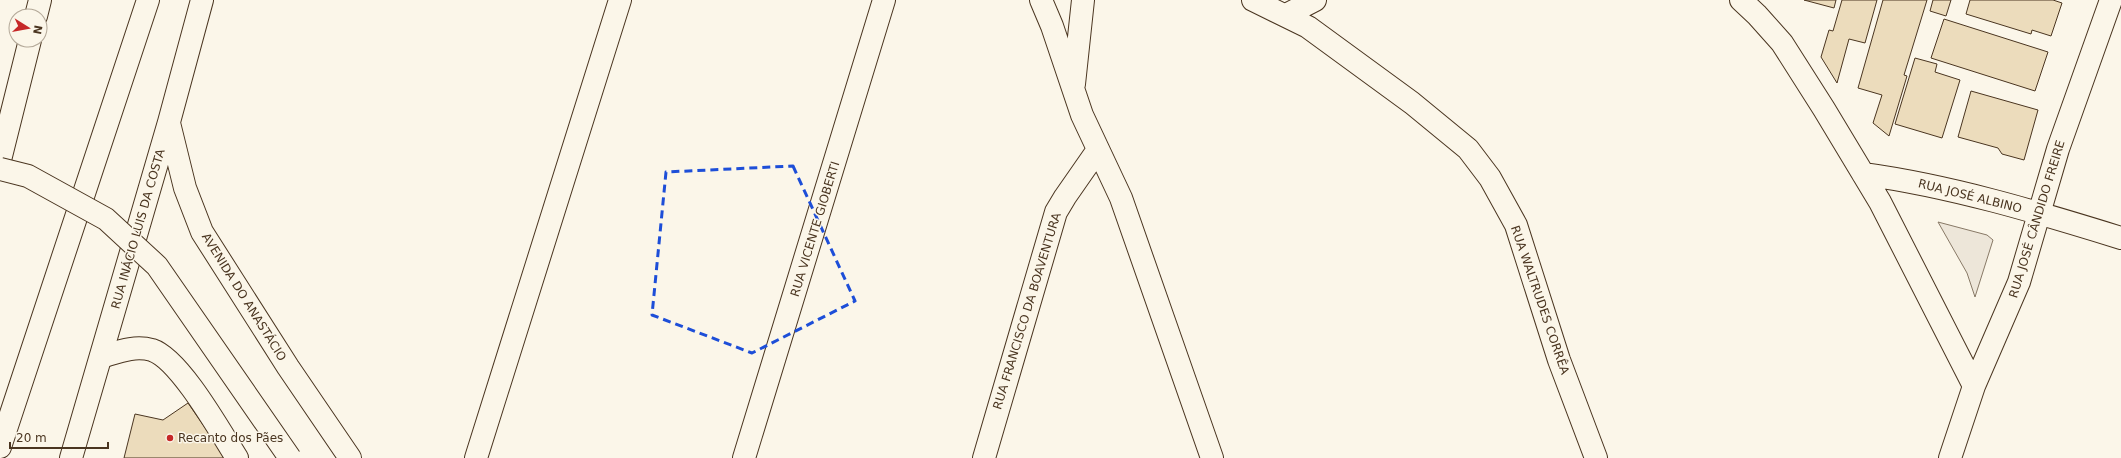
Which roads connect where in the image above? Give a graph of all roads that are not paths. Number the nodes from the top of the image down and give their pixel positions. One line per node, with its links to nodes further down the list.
1 (148, 0): 23 (main road)
2 (202, 0): 14 (main road, RUA INÁCIO LUIS DA COSTA)
3 (620, 0): 28 (main road)
4 (884, 0): 29 (main road, RUA VICENTE GIOBERTI)
5 (1041, 0): 13 (main road)
6 (1083, 0): 13 (main road)
7 (1253, 0): 11 (main road, RUA WALTRUDES CORRÊA)
8 (1315, 0): 11 (main road)
9 (1740, 0): 18 (main road)
10 (2111, 0): 19 (main road, RUA JOSÉ CÂNDIDO FREIRE)
11 (1286, 15): 32 (main road, RUA WALTRUDES CORRÊA)
12 (28, 48): 16 (main road)
13 (1073, 91): 15 (main road)
14 (169, 122): 21 (main road, RUA INÁCIO LUIS DA COSTA); 27 (main road, AVENIDA DO ANASTÁCIO)
15 (1097, 151): 30 (main road, RUA FRANCISCO DA BOAVENTURA); 31 (main road)
16 (0, 160)
17 (0, 169): 26 (main road, bridge)
18 (1863, 174): 19 (main road, RUA JOSÉ ALBINO); 22 (main road)
19 (2038, 213): 20 (main road, RUA JOSÉ ALBINO); 22 (main road, RUA JOSÉ CÂNDIDO FREIRE)
20 (2121, 238)
21 (101, 357): 24 (main road, RUA INÁCIO LUIS DA COSTA); 25 (main road)
22 (1974, 386): 33 (main road, RUA JOSÉ CÂNDIDO FREIRE)
23 (0, 447)
24 (71, 458)
25 (237, 458)
26 (290, 458)
27 (350, 458)
28 (476, 458)
29 (744, 458)
30 (984, 458)
31 (1212, 458)
32 (1596, 458)
33 (1950, 458)

